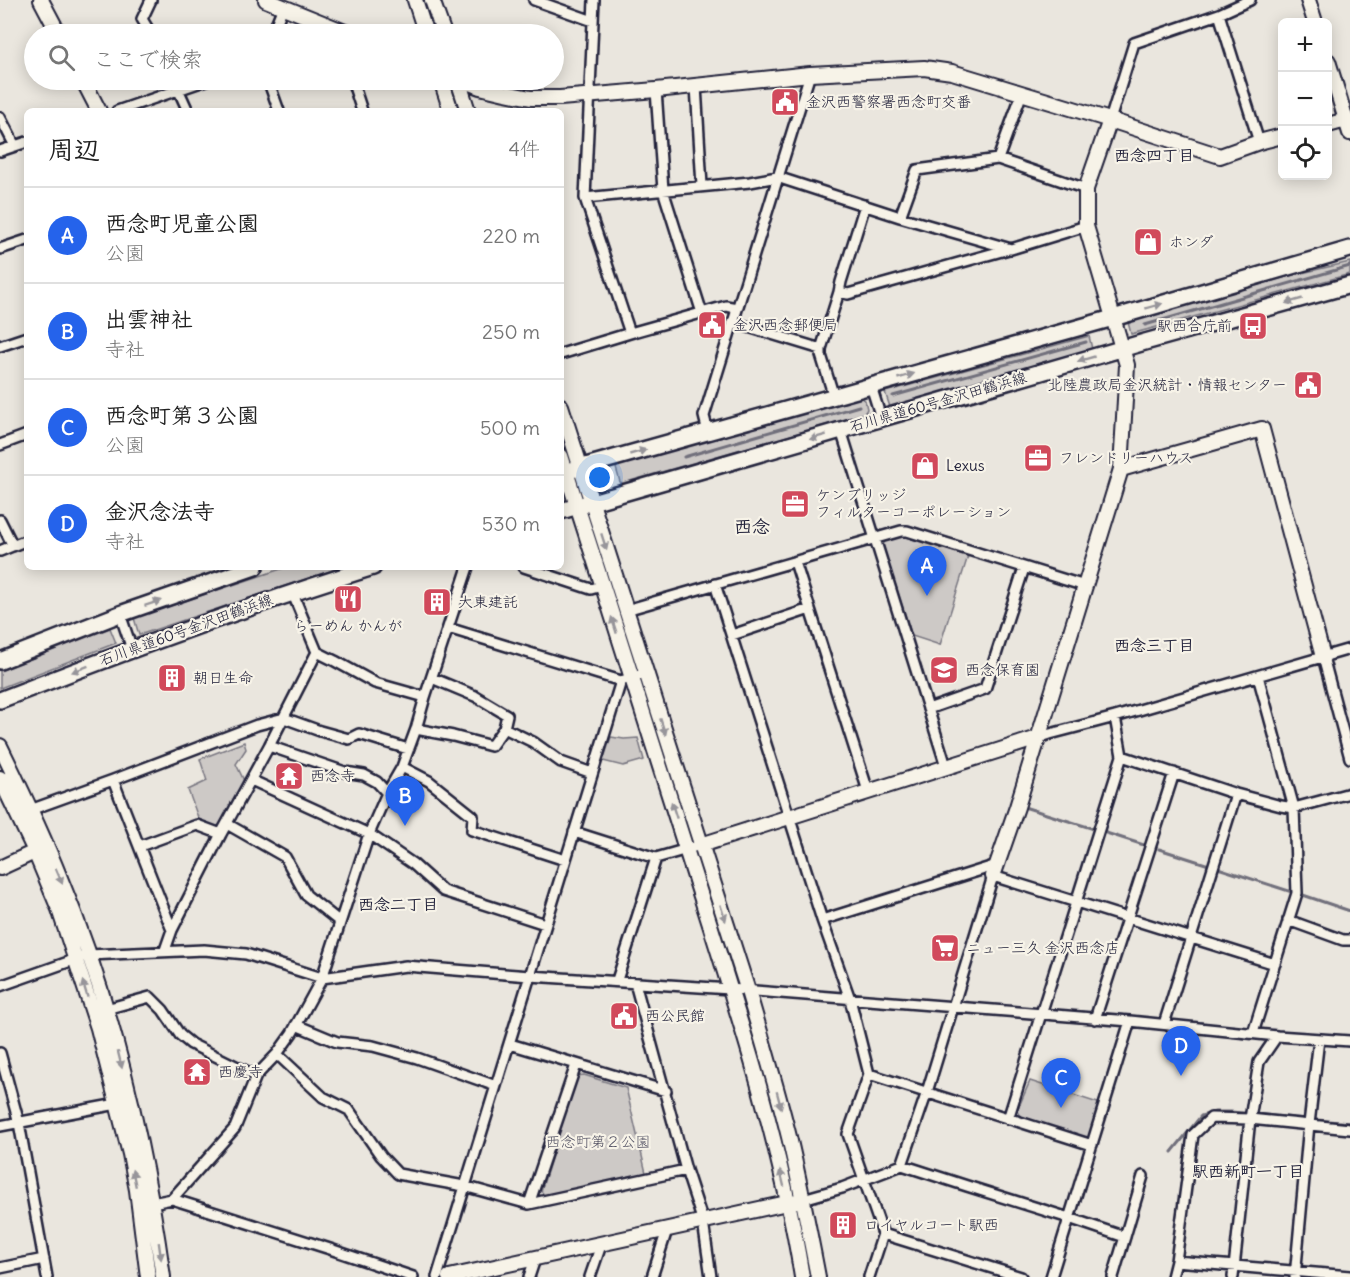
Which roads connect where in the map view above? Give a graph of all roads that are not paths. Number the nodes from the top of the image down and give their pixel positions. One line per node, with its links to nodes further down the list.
1 (41, 0): 14 (street)
2 (151, 0): 15 (street)
3 (266, 0): 10 (street)
4 (415, 0): 18 (street)
5 (432, 0): 19 (street)
6 (534, 0): 13 (street)
7 (594, 0): 13 (street)
8 (1250, 0): 11 (street)
9 (1308, 0): 12 (street)
10 (283, 7): 16 (street); 17 (street)
11 (1219, 14): 42 (street); 46 (street)
12 (1314, 18)
13 (593, 21): 33 (street)
14 (54, 24)
15 (145, 24)
16 (276, 24)
17 (320, 24)
18 (423, 24)
19 (440, 24)
20 (1332, 72): 43 (street)
21 (810, 74): 22 (street); 32 (street); 51 (street)
22 (696, 86): 31 (street); 52 (street)
23 (87, 90): 34 (street)
24 (176, 90): 35 (street)
25 (179, 90): 36 (street)
26 (272, 90): 37 (street)
27 (355, 90): 38 (street)
28 (444, 90): 39 (street)
29 (461, 90): 40 (street)
30 (494, 90): 33 (street)
31 (656, 90): 33 (street); 54 (street)
32 (1022, 93): 42 (street); 50 (street)
33 (589, 95): 55 (street)
34 (97, 108)
35 (125, 108)
36 (187, 108)
37 (278, 108)
38 (361, 108)
39 (450, 108)
40 (467, 108)
41 (0, 117): 48 (street)
42 (1110, 120): 46 (street); 53 (street)
43 (1349, 124): 44 (street)
44 (1332, 125)
45 (1278, 137): 46 (street)
46 (1259, 142)
47 (24, 143): 48 (street)
48 (15, 146): 49 (street)
49 (0, 151)
50 (998, 159): 53 (street); 57 (street)
51 (777, 177): 52 (street); 56 (street); 65 (street)
52 (702, 186): 54 (street)
53 (1086, 189): 58 (street)
54 (663, 190): 55 (street); 66 (street)
55 (585, 198): 69 (street)
56 (865, 205): 57 (street); 64 (street)
57 (900, 217): 61 (street)
58 (1086, 226): 61 (street); 67 (street)
59 (24, 241): 60 (street)
60 (0, 249)
61 (1011, 249): 64 (street)
62 (1350, 249): 67 (main road, one-way to 62)
63 (1350, 285): 73 (main road, 石川県道60号金沢田鶴浜線, one-way to 73)
64 (839, 292): 72 (street)
65 (737, 308): 66 (street); 68 (street)
66 (702, 313): 69 (street)
67 (1113, 318): 73 (street); 75 (main road, one-way to 67)
68 (732, 322): 72 (street); 80 (street)
69 (630, 333): 74 (street)
70 (24, 338): 71 (street)
71 (0, 346)
72 (821, 349): 76 (street)
73 (1122, 349): 78 (main road, 石川県道60号金沢田鶴浜線, one-way to 78); 84 (street)
74 (564, 353)
75 (871, 386): 76 (main road); 78 (street)
76 (834, 396): 80 (main road)
77 (564, 415): 83 (street)
78 (881, 418): 79 (main road, 石川県道60号金沢田鶴浜線)
79 (841, 430): 86 (main road, 石川県道60号金沢田鶴浜線, one-way to 86); 90 (street)
80 (708, 432): 83 (main road, one-way to 80)
81 (24, 436): 82 (street)
82 (0, 445)
83 (582, 468): 85 (main road); 86 (street)
84 (1121, 469): 102 (street); 112 (street)
85 (564, 473): 87 (street)
86 (592, 502): 87 (main road, 石川県道60号金沢田鶴浜線); 105 (street, one-way to 105)
87 (577, 507): 88 (main road, 石川県道60号金沢田鶴浜線); 101 (street)
88 (564, 510)
89 (0, 520): 92 (street)
90 (874, 539): 94 (street); 95 (street); 120 (street)
91 (24, 541): 92 (street)
92 (13, 546): 93 (street)
93 (0, 551)
94 (795, 562): 100 (street); 104 (street)
95 (1024, 568): 102 (street); 120 (street)
96 (246, 570): 106 (main road, one-way to 96)
97 (363, 570): 103 (main road, 石川県道60号金沢田鶴浜線)
98 (467, 570): 107 (street)
99 (533, 570): 101 (street)
100 (715, 584): 105 (street); 108 (street)
101 (602, 586): 117 (street, one-way to 101)
102 (1085, 586): 125 (street)
103 (292, 592): 109 (main road, 石川県道60号金沢田鶴浜線); 111 (street)
104 (810, 609): 108 (street); 138 (street)
105 (626, 610): 114 (street)
106 (120, 614): 109 (street); 113 (main road)
107 (448, 628): 116 (street); 117 (street)
108 (732, 635): 144 (street)
109 (132, 649): 119 (main road, 石川県道60号金沢田鶴浜線, one-way to 119)
110 (1350, 649): 112 (street)
111 (317, 652): 118 (street); 122 (street)
112 (1323, 657): 115 (street); 130 (street)
113 (0, 661)
114 (646, 673): 117 (street); 149 (street, one-way to 149)
115 (1258, 676): 121 (street); 142 (street)
116 (432, 678): 118 (street); 123 (street)
117 (626, 680): 133 (street); 152 (street, one-way to 117)
118 (425, 696): 124 (street)
119 (0, 700)
120 (928, 709): 131 (street)
121 (1115, 717): 125 (street); 129 (street)
122 (284, 718): 127 (street); 128 (street); 136 (street)
123 (504, 728): 124 (street); 133 (street)
124 (416, 729): 128 (street)
125 (1038, 738): 131 (street); 156 (street)
126 (0, 746): 143 (street)
127 (269, 746): 137 (street); 139 (street)
128 (408, 749): 132 (street)
129 (1122, 756): 134 (street); 157 (street)
130 (1350, 758)
131 (946, 766): 138 (street)
132 (402, 767): 139 (street); 154 (street)
133 (592, 773): 146 (street)
134 (1174, 773): 141 (street); 158 (street)
135 (0, 778): 151 (street)
136 (113, 780): 143 (street); 150 (street)
137 (251, 780): 145 (street); 148 (street)
138 (868, 791): 144 (street)
139 (387, 793): 148 (street)
140 (1350, 793): 142 (street)
141 (1236, 794): 142 (street); 164 (street)
142 (1294, 808): 160 (street)
143 (30, 810): 151 (street)
144 (789, 817): 149 (street); 159 (street)
145 (227, 824): 147 (street); 161 (street)
146 (574, 832): 153 (street); 154 (street)
147 (221, 834): 150 (street); 163 (street)
148 (369, 834): 161 (street); 162 (street)
149 (701, 845): 152 (street); 175 (street, one-way to 175)
150 (140, 846): 163 (street)
151 (40, 849): 155 (street); 167 (street)
152 (686, 849): 153 (street); 174 (street)
153 (656, 858): 171 (street)
154 (565, 860): 162 (street)
155 (0, 868)
156 (995, 871): 157 (street); 159 (street); 177 (street)
157 (1076, 902): 158 (street); 179 (street)
158 (1128, 918): 164 (street); 180 (street)
159 (822, 920): 176 (street)
160 (1288, 920): 165 (street); 168 (street)
161 (340, 922): 170 (street)
162 (545, 924): 169 (street)
163 (172, 930): 166 (street)
164 (1191, 938): 168 (street); 182 (street)
165 (1350, 940)
166 (165, 950): 167 (street); 170 (street)
167 (82, 957): 173 (street); 178 (street); 197 (street, one-way to 167)
168 (1275, 964): 184 (street)
169 (530, 976): 170 (street); 171 (street); 188 (street)
170 (322, 978): 183 (street)
171 (617, 980): 172 (street)
172 (635, 983): 174 (street); 195 (street)
173 (0, 986)
174 (730, 989): 175 (street); 214 (street, one-way to 174)
175 (748, 991): 176 (street); 212 (street, one-way to 212)
176 (850, 999): 177 (street); 192 (street)
177 (953, 1007): 179 (street); 196 (street)
178 (106, 1010): 193 (street); 205 (street, one-way to 205)
179 (1041, 1015): 180 (street); 199 (street)
180 (1095, 1019): 181 (street)
181 (1130, 1021): 182 (street); 204 (street)
182 (1164, 1024): 184 (street)
183 (296, 1026): 190 (street); 194 (street)
184 (1253, 1033): 185 (street)
185 (1277, 1036): 186 (street); 198 (street)
186 (1319, 1039): 187 (street); 200 (street)
187 (1350, 1041)
188 (510, 1044): 191 (street); 194 (street)
189 (0, 1053): 201 (street)
190 (277, 1054): 193 (street); 210 (street)
191 (576, 1065): 195 (street); 215 (street)
192 (869, 1074): 196 (street); 209 (street)
193 (256, 1076): 211 (street)
194 (496, 1086): 210 (street)
195 (666, 1091): 207 (street)
196 (927, 1092): 199 (street); 206 (street)
197 (117, 1104): 201 (street); 205 (street)
198 (1250, 1115): 200 (street); 224 (street); 225 (street)
199 (1008, 1119): 204 (street)
200 (1309, 1121): 203 (street); 228 (street)
201 (20, 1123): 202 (street); 222 (street)
202 (0, 1126)
203 (1350, 1129)
204 (1092, 1145): 216 (street)
205 (136, 1152): 213 (street); 231 (street, one-way to 205)
206 (902, 1165): 209 (street); 216 (street)
207 (686, 1170): 215 (street); 217 (street)
208 (1143, 1176): 220 (street)
209 (864, 1179): 212 (street); 219 (street)
210 (464, 1186): 215 (street); 234 (street)
211 (172, 1199): 213 (street); 233 (street)
212 (803, 1199): 214 (street); 241 (street)
213 (152, 1203): 232 (street, one-way to 232)
214 (789, 1203): 217 (street); 240 (street)
215 (529, 1204)
216 (1069, 1218): 220 (street); 244 (street)
217 (703, 1222): 218 (street); 239 (street)
218 (667, 1230): 221 (street); 238 (street)
219 (883, 1234): 227 (street); 242 (street)
220 (1125, 1237): 245 (street)
221 (601, 1245): 223 (street); 237 (street)
222 (44, 1258): 226 (street); 230 (street)
223 (535, 1259): 235 (street); 236 (street)
224 (1176, 1261): 225 (street); 246 (street)
225 (1234, 1266): 228 (street); 247 (street)
226 (0, 1268)
227 (993, 1273): 243 (street)
228 (1295, 1274): 229 (street)
229 (1350, 1276)
230 (47, 1277)
231 (148, 1277)
232 (163, 1277)
233 (413, 1277)
234 (437, 1277)
235 (449, 1277)
236 (529, 1277)
237 (590, 1277)
238 (652, 1277)
239 (711, 1277)
240 (802, 1277)
241 (818, 1277)
242 (869, 1277)
243 (1021, 1277)
244 (1051, 1277)
245 (1113, 1277)
246 (1172, 1277)
247 (1233, 1277)

